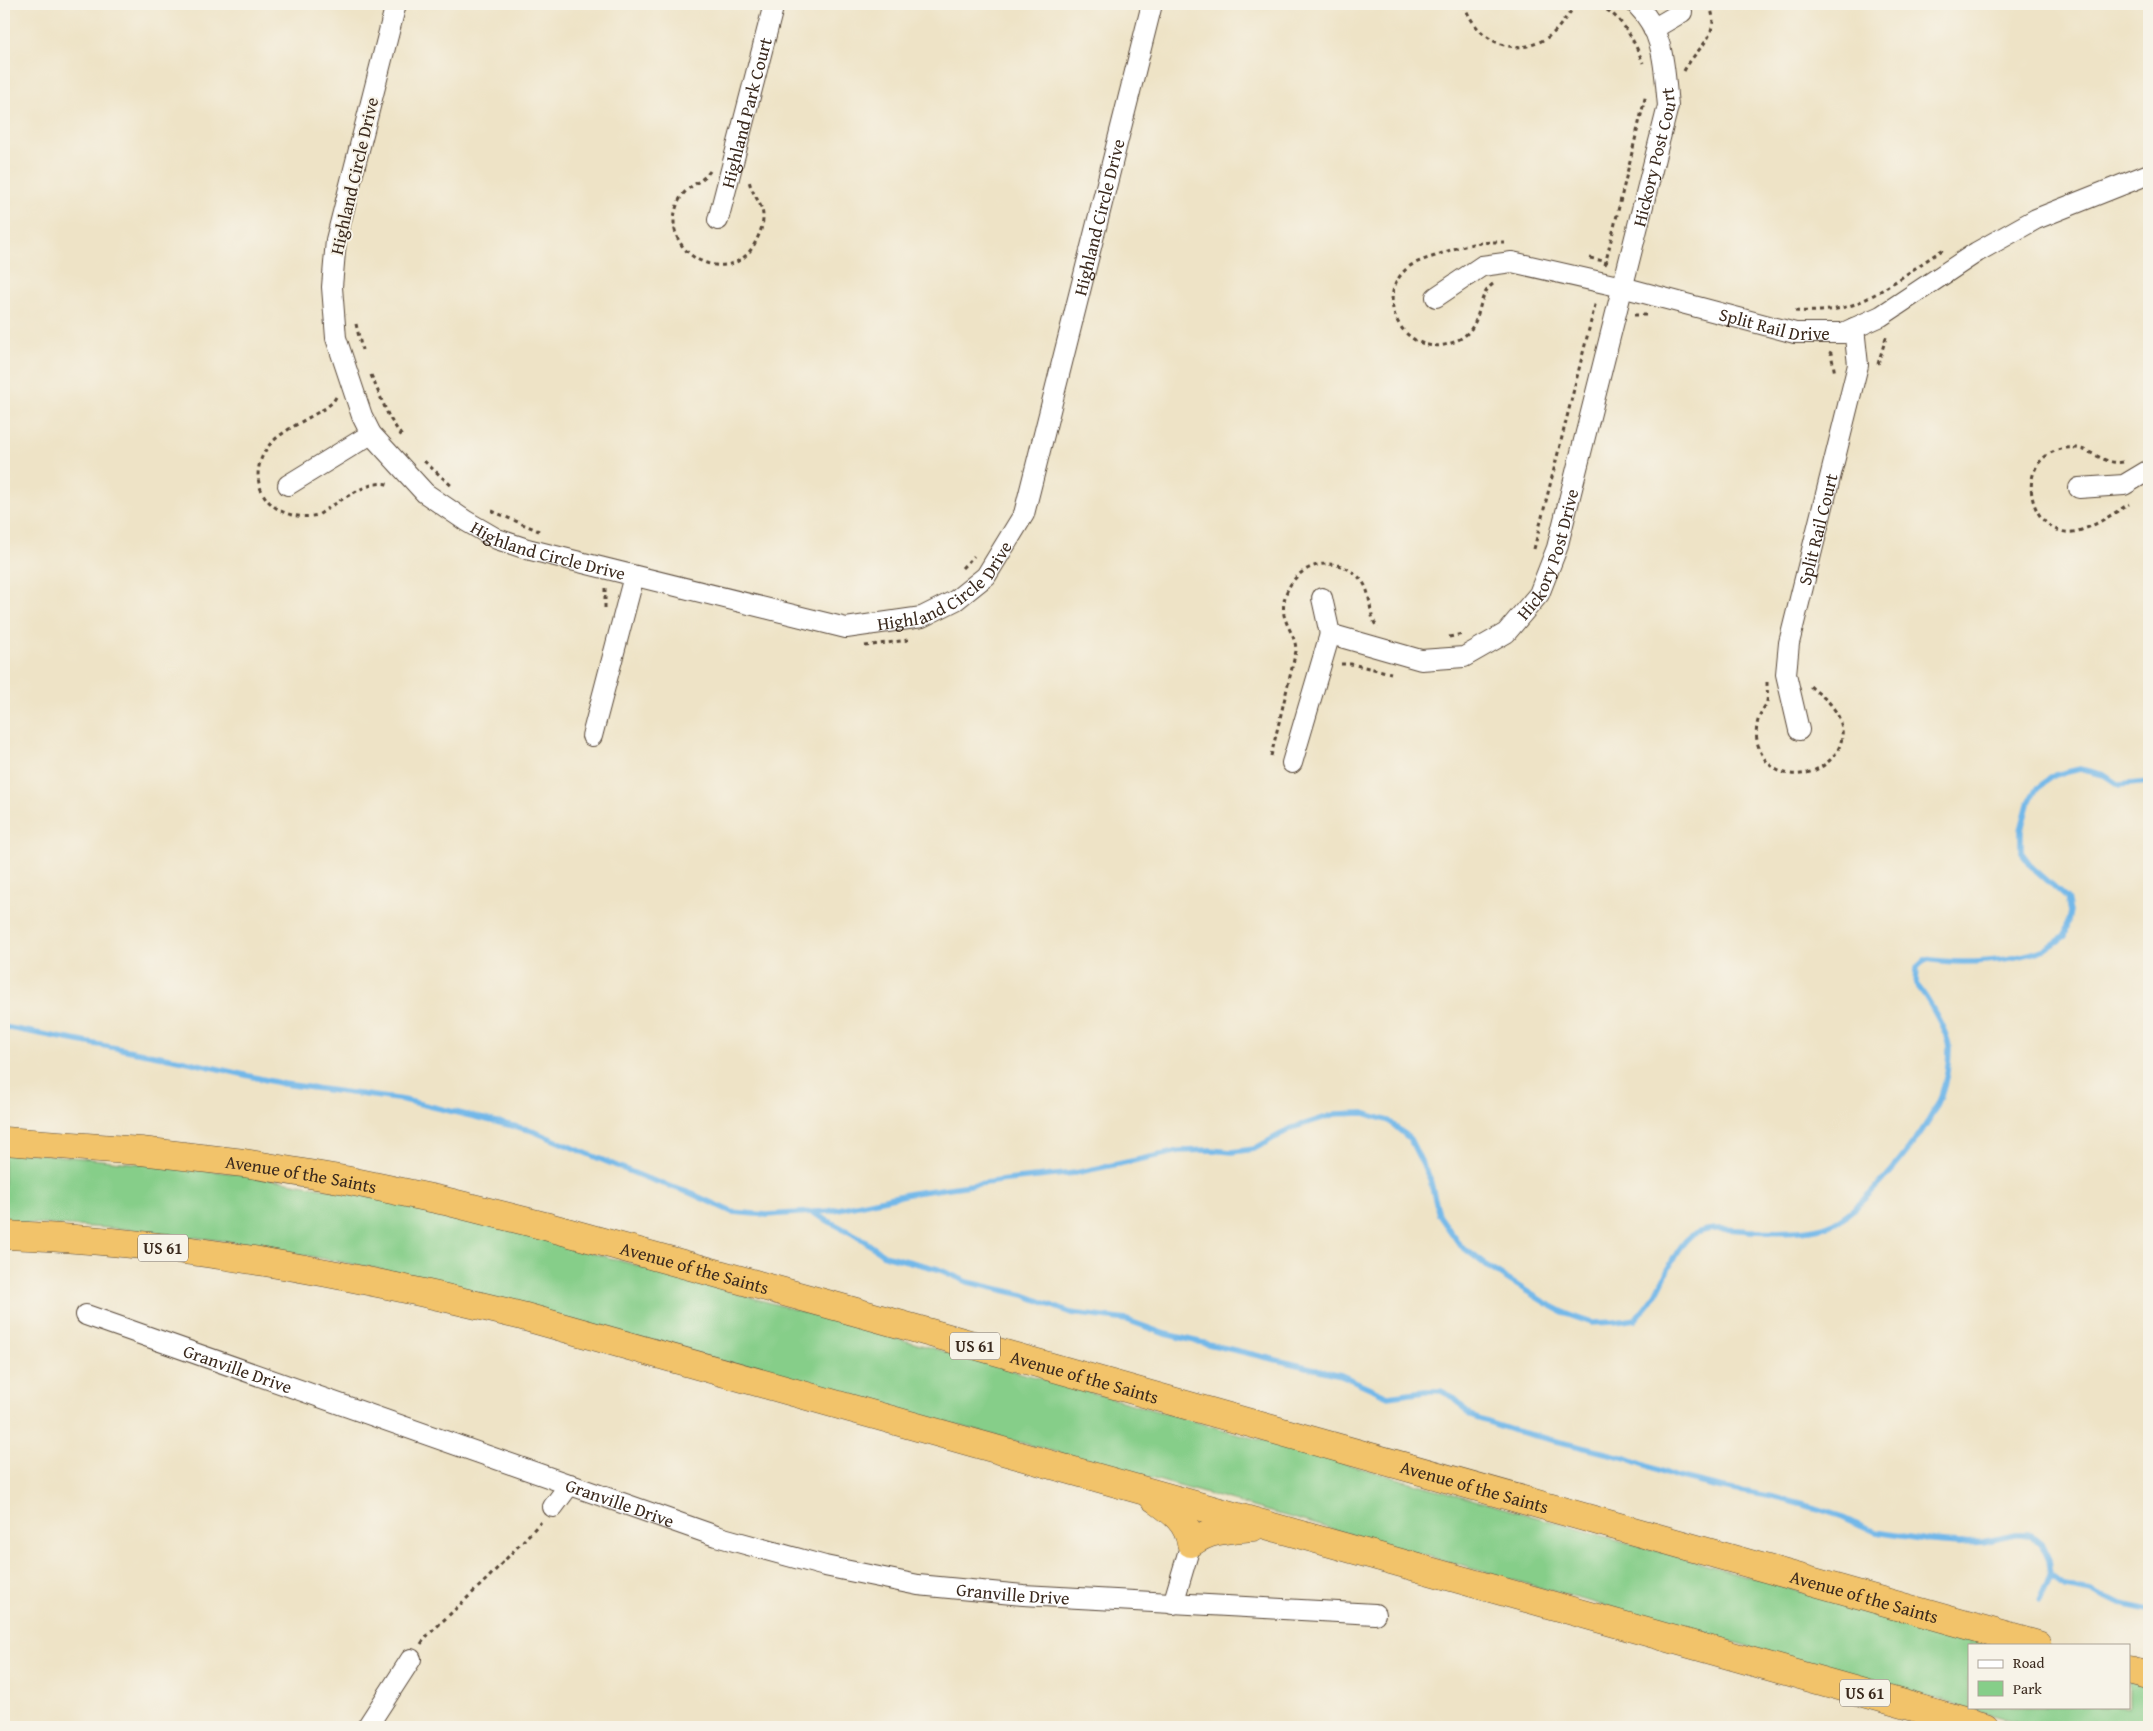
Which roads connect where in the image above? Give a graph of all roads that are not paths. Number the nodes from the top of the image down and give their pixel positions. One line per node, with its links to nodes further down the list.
1 (396, 4): 12 (street, Highland Circle Drive)
2 (774, 4): 8 (street, Highland Park Court)
3 (1152, 4): 16 (street, Highland Circle Drive)
4 (1636, 4): 6 (street, Hickory Post Court)
5 (1682, 12): 6 (street)
6 (1653, 29): 9 (street, Hickory Post Court)
7 (2149, 174): 11 (street, Split Rail Drive)
8 (718, 220)
9 (1622, 287): 10 (street, Split Rail Drive); 11 (street, Split Rail Drive); 18 (street, Hickory Post Drive)
10 (1436, 297)
11 (1854, 328): 19 (street, Split Rail Court)
12 (371, 434): 14 (street); 16 (street, Highland Circle Drive)
13 (2149, 470): 15 (street)
14 (288, 485)
15 (2079, 488)
16 (632, 584): 20 (street)
17 (1322, 598): 18 (street)
18 (1330, 634): 21 (street)
19 (1799, 730)
20 (592, 736)
21 (1292, 763)
22 (4, 1141): 32 (highway, Avenue of the Saints / US 61)
23 (4, 1235): 26 (highway, US 61)
24 (86, 1315): 25 (street, Granville Drive)
25 (570, 1484): 27 (street); 30 (street, Granville Drive)
26 (1146, 1492): 28 (highway, US 61); 29 (highway)
27 (547, 1514)
28 (1264, 1525): 29 (highway); 37 (highway, US 61)
29 (1191, 1543): 30 (street)
30 (1173, 1604): 31 (street, Granville Drive)
31 (1375, 1614)
32 (2034, 1644)
33 (411, 1659): 36 (street)
34 (2130, 1670): 35 (highway)
35 (2149, 1676)
36 (367, 1727)
37 (1985, 1727)

